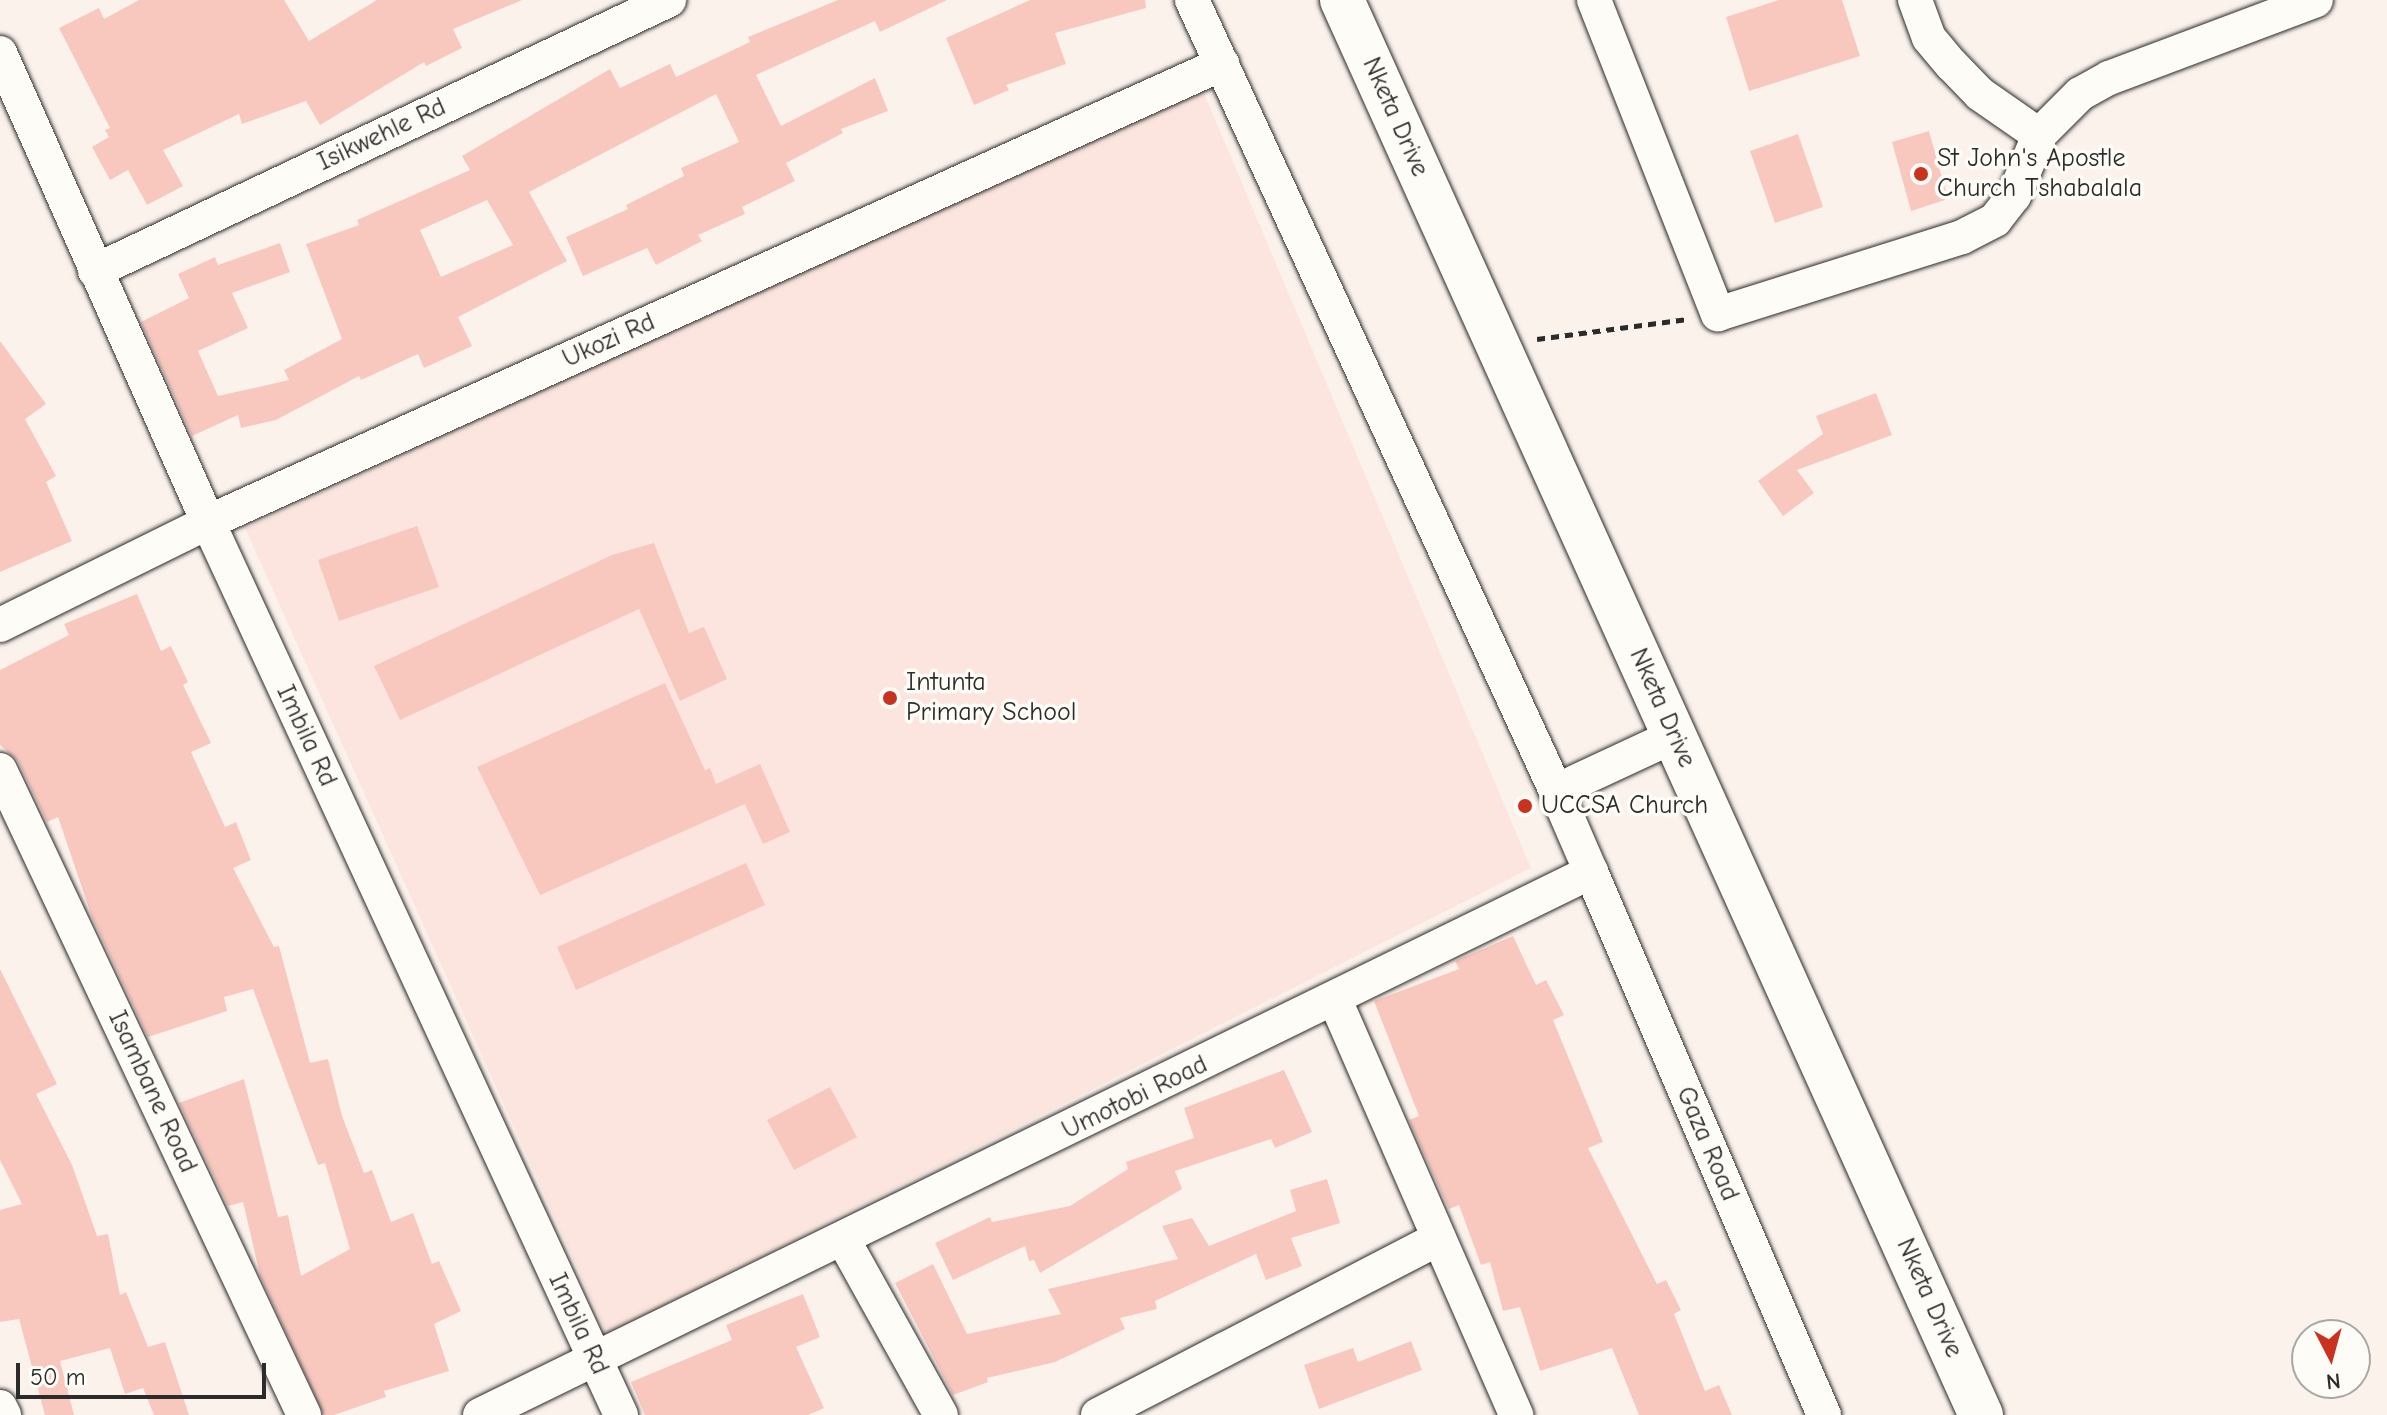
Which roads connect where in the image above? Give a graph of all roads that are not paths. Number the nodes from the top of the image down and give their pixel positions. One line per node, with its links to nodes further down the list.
1 (669, 0): 11 (street, Isikwehle Rd)
2 (1192, 0): 9 (street)
3 (1342, 0): 14 (street, Nketa Drive)
4 (1594, 0): 10 (street)
5 (1915, 0): 10 (street)
6 (2316, 0): 7 (street)
7 (2249, 12): 10 (street)
8 (0, 53): 11 (street, Imbila Rd)
9 (1222, 64): 12 (street, Ukozi Rd); 16 (street)
10 (2039, 135)
11 (95, 271): 12 (street, Imbila Rd)
12 (208, 522): 13 (street, Ukozi Rd); 21 (street, Imbila Rd)
13 (0, 625)
14 (1674, 736): 16 (street); 31 (street, Nketa Drive)
15 (0, 770): 24 (street, Isambane Road)
16 (1556, 791): 17 (street)
17 (1591, 872): 18 (street, Umotobi Road); 30 (street, Gaza Road)
18 (1335, 1000): 19 (street); 20 (street, Umotobi Road)
19 (1439, 1238): 28 (street); 29 (street)
20 (844, 1241): 21 (street, Umotobi Road); 27 (street)
21 (594, 1361): 25 (street, Umotobi Road); 26 (street, Imbila Rd)
22 (0, 1407): 23 (street)
23 (4, 1415)
24 (304, 1415)
25 (480, 1415)
26 (621, 1415)
27 (941, 1415)
28 (1098, 1415)
29 (1516, 1415)
30 (1824, 1415)
31 (1981, 1415)

